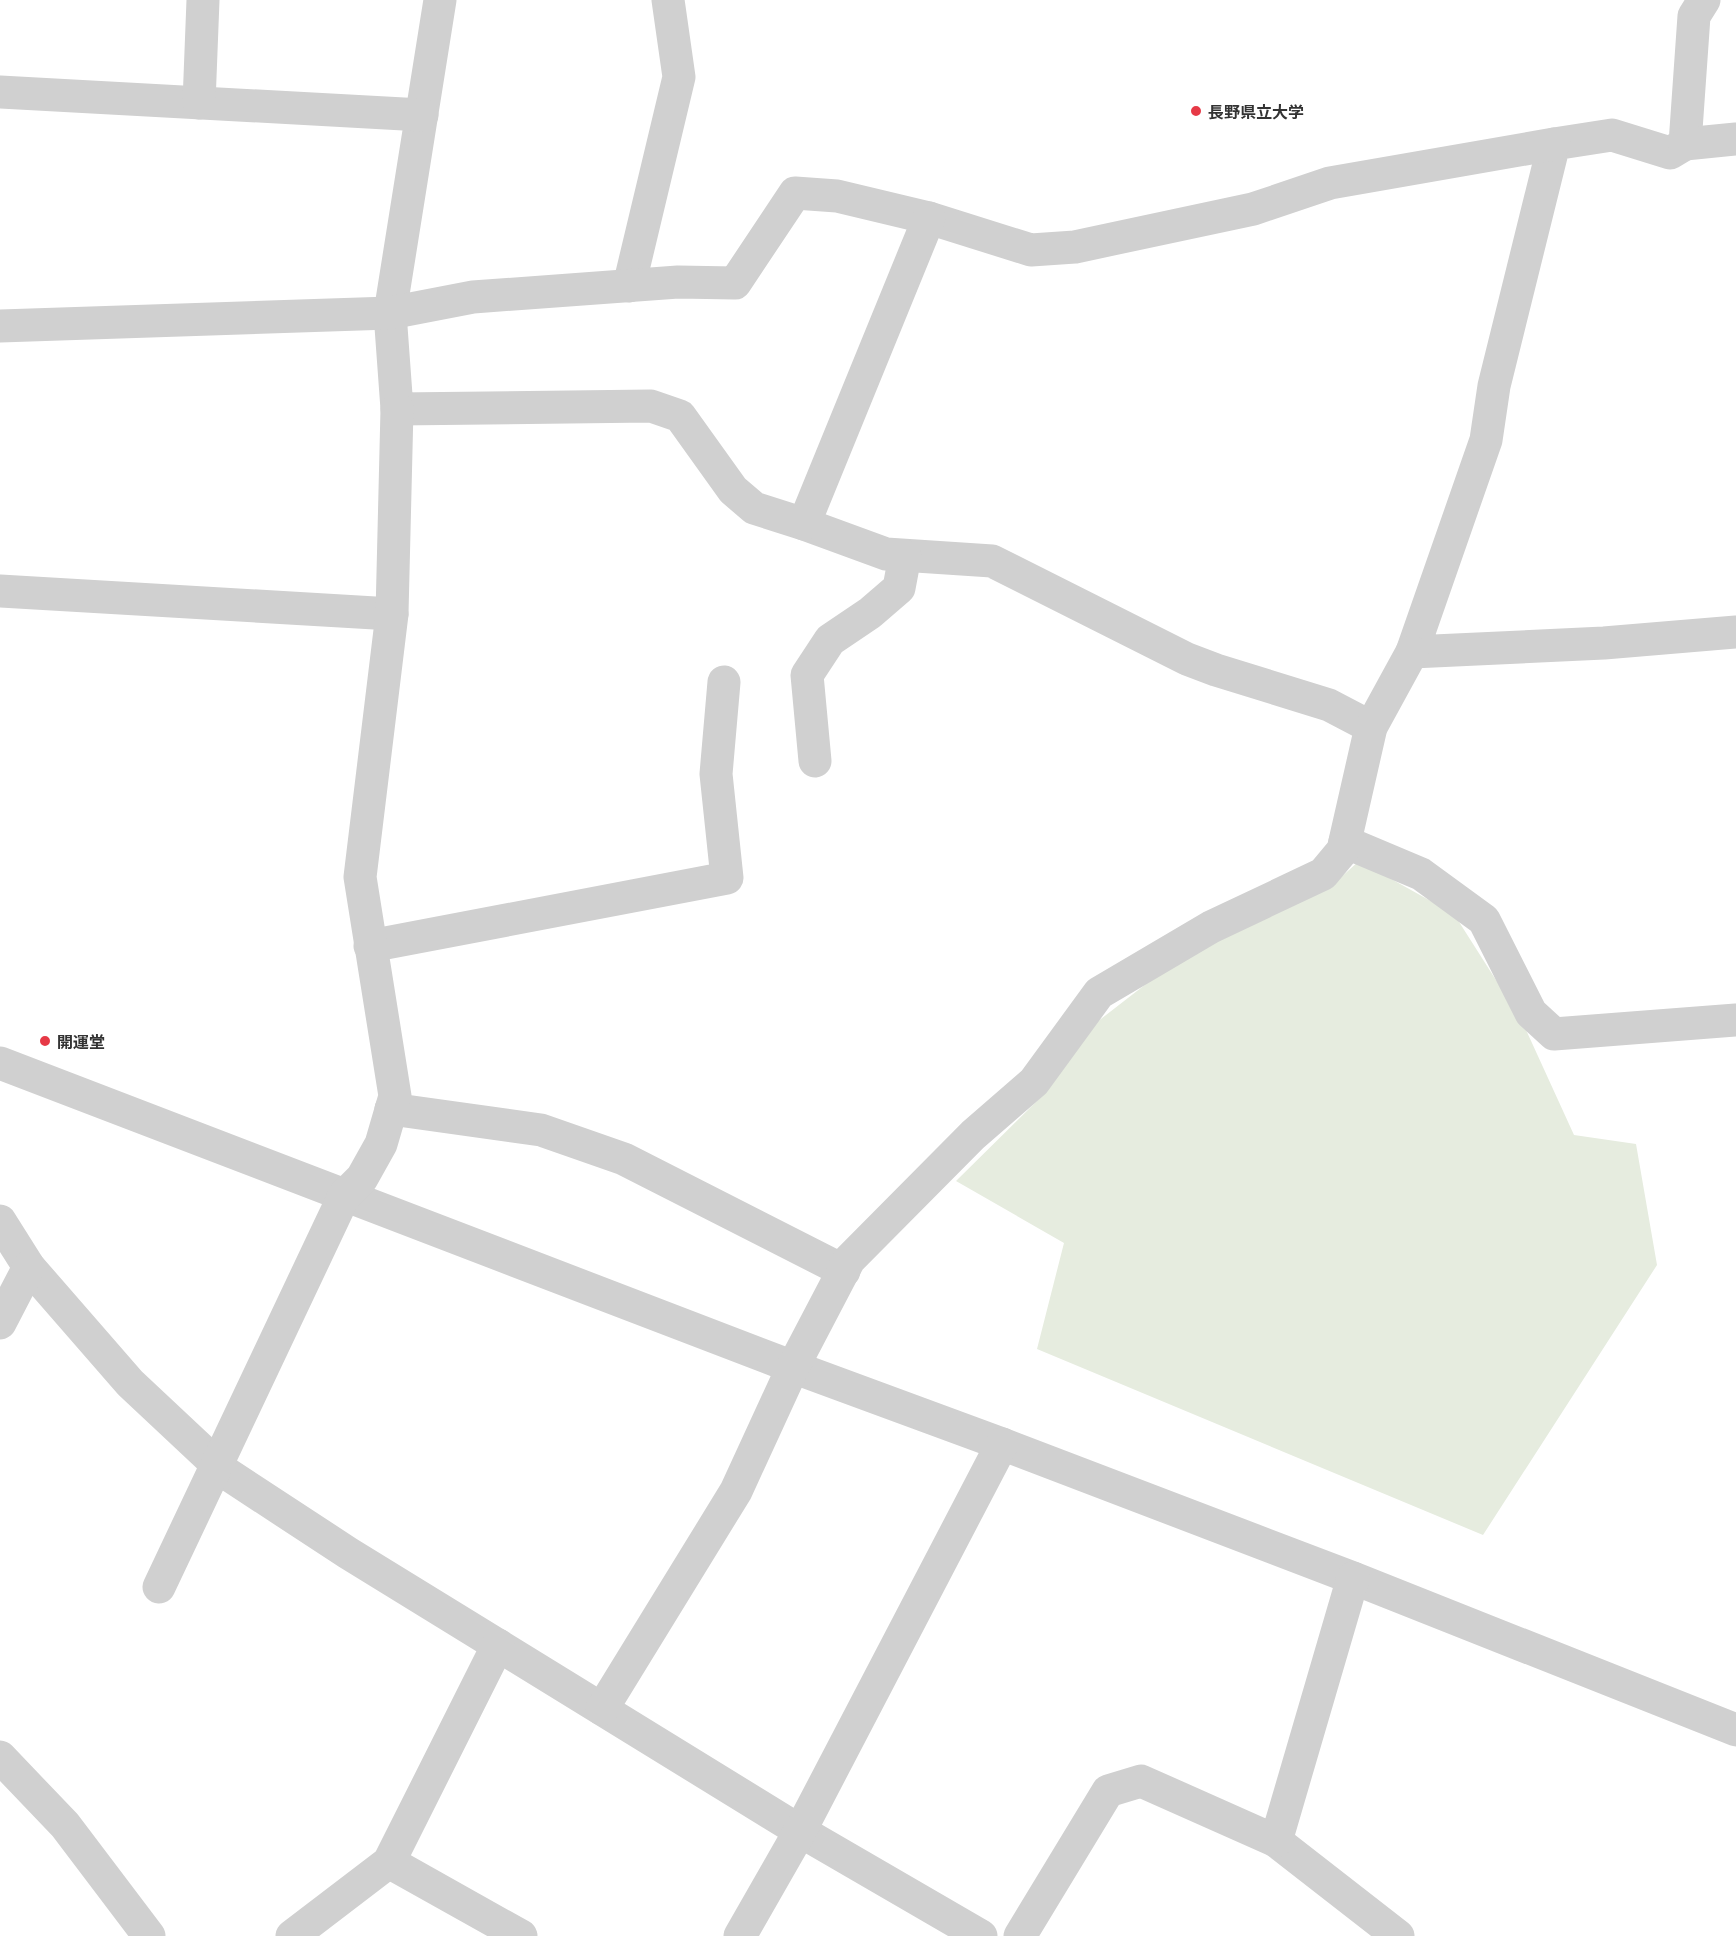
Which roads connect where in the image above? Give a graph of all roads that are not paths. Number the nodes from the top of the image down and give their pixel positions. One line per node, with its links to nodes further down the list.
1 (203, 0): 6 (street)
2 (440, 0): 7 (street)
3 (668, 0): 12 (street)
4 (1704, 0): 10 (street)
5 (0, 92): 6 (street)
6 (199, 103): 7 (street)
7 (422, 115): 13 (street)
8 (1736, 139): 10 (street)
9 (1554, 144): 10 (street); 11 (street); 21 (street)
10 (1685, 144)
11 (929, 218): 12 (street); 16 (street)
12 (629, 286): 13 (street)
13 (390, 314): 14 (street); 15 (street)
14 (0, 326)
15 (397, 409): 16 (street); 19 (street)
16 (804, 524): 17 (street)
17 (905, 556): 23 (street); 24 (street)
18 (0, 591): 19 (street)
19 (392, 614): 26 (street)
20 (1736, 632): 21 (street)
21 (1412, 652): 23 (street)
22 (724, 682): 26 (street)
23 (1371, 727): 25 (street)
24 (815, 761)
25 (1345, 842): 27 (street); 33 (street)
26 (370, 946): 29 (street)
27 (1722, 1022)
28 (0, 1063): 30 (street)
29 (391, 1109): 30 (street); 33 (street)
30 (345, 1196): 35 (street); 37 (street)
31 (0, 1221): 32 (street)
32 (29, 1267): 34 (street); 37 (street)
33 (844, 1271): 35 (street)
34 (0, 1323)
35 (793, 1368): 36 (street); 41 (street)
36 (1002, 1444): 38 (street); 44 (street)
37 (217, 1465): 39 (street); 40 (street)
38 (1353, 1578): 42 (street); 45 (street)
39 (159, 1587)
40 (498, 1645): 41 (street); 46 (street)
41 (602, 1709): 44 (street)
42 (1736, 1730)
43 (0, 1757): 47 (street)
44 (800, 1831): 50 (street); 51 (street)
45 (1276, 1841): 52 (street); 53 (street)
46 (389, 1862): 48 (street); 49 (street)
47 (149, 1936)
48 (292, 1936)
49 (521, 1936)
50 (740, 1936)
51 (981, 1936)
52 (1020, 1936)
53 (1398, 1936)

